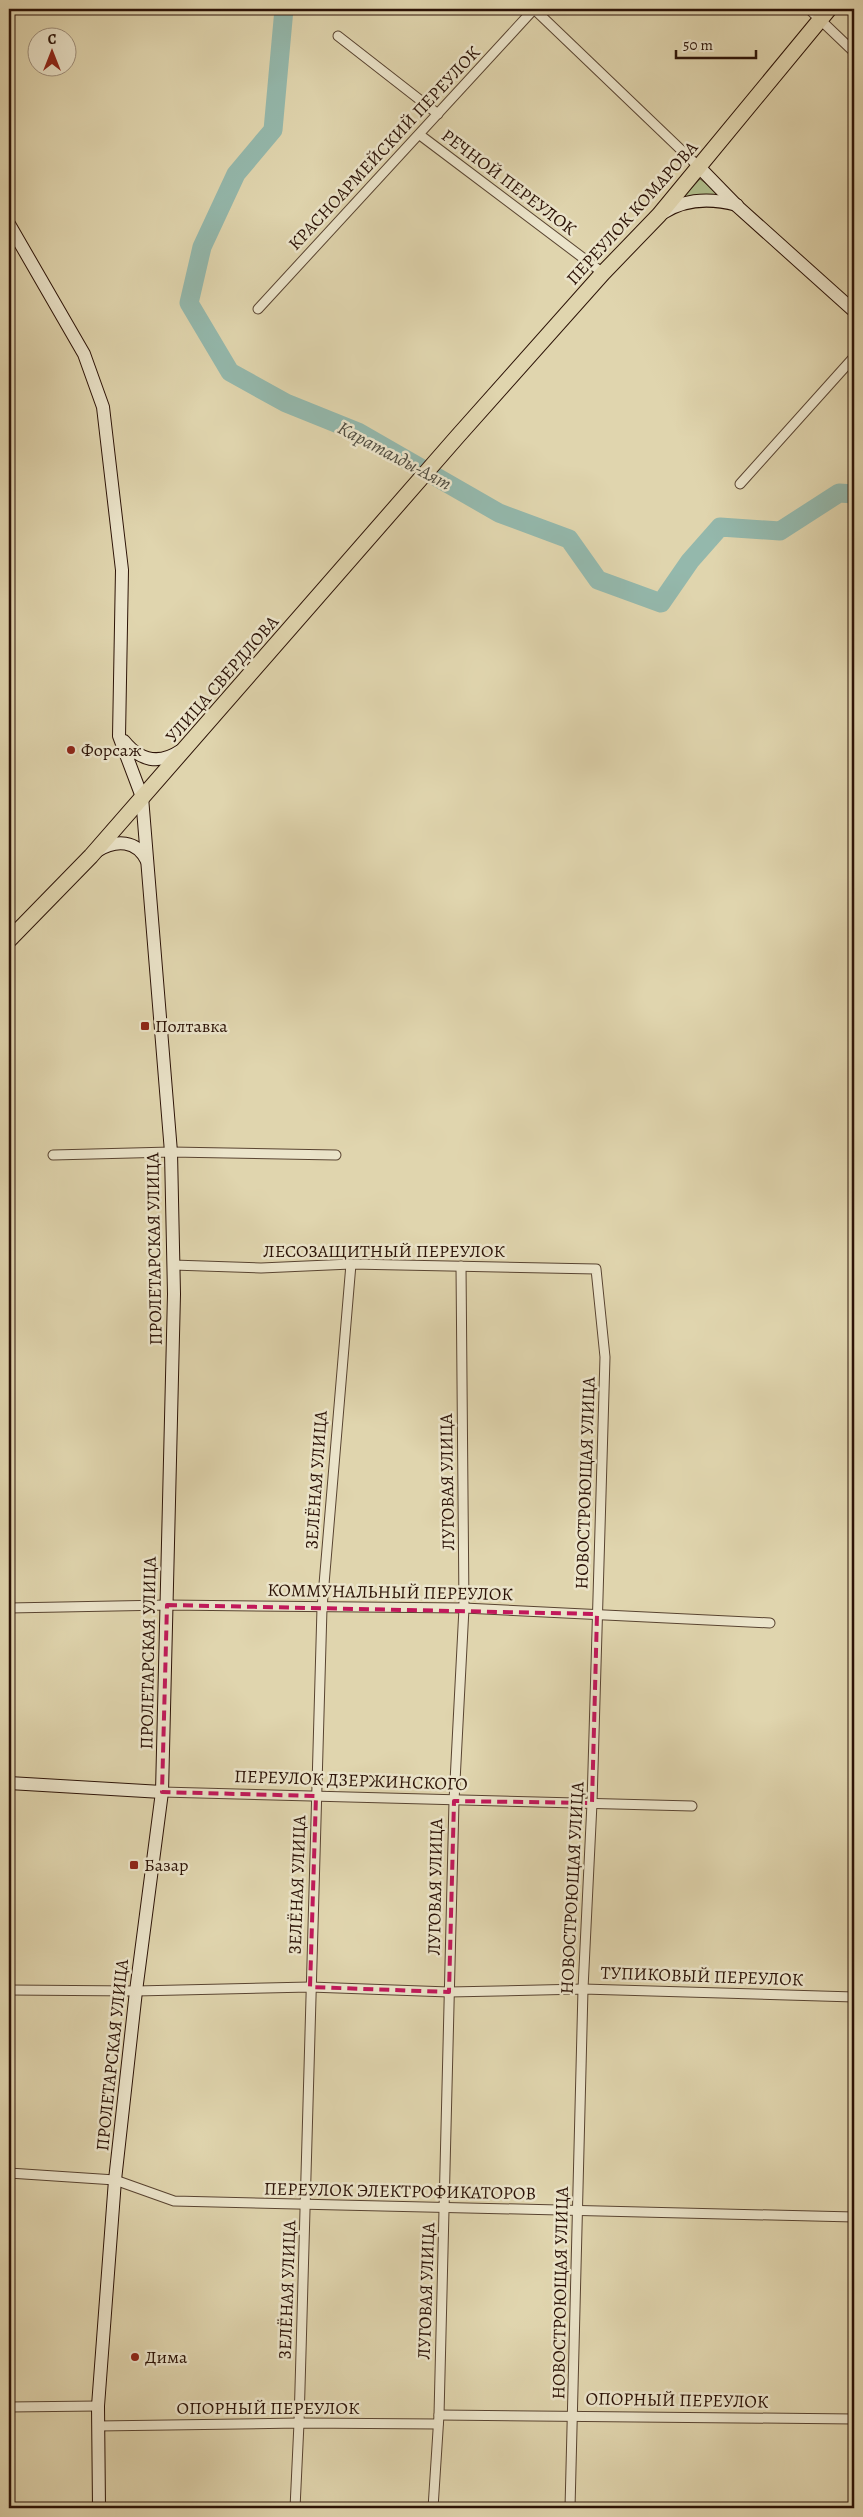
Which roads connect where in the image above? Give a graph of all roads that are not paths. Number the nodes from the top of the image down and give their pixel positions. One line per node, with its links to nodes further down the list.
1 (534, 9): 6 (street, КРАСНОАРМЕЙСКИЙ ПЕРЕУЛОК); 8 (street)
2 (809, 9): 3 (street)
3 (826, 14): 5 (street); 8 (main road, ПЕРЕУЛОК КОМАРОВА)
4 (338, 36): 6 (street, РЕЧНОЙ ПЕРЕУЛОК)
5 (854, 52)
6 (438, 114): 7 (street, КРАСНОАРМЕЙСКИЙ ПЕРЕУЛОК)
7 (420, 135): 12 (street, РЕЧНОЙ ПЕРЕУЛОК); 13 (street, КРАСНОАРМЕЙСКИЙ ПЕРЕУЛОК)
8 (700, 168): 9 (street); 10 (main road, ПЕРЕУЛОК КОМАРОВА)
9 (738, 206): 10 (street); 14 (street)
10 (659, 216): 12 (main road, ПЕРЕУЛОК КОМАРОВА)
11 (9, 224): 18 (street)
12 (603, 273): 16 (main road, ПЕРЕУЛОК КОМАРОВА)
13 (258, 309)
14 (854, 311)
15 (854, 356): 17 (street)
16 (457, 437): 19 (main road, УЛИЦА СВЕРДЛОВА)
17 (740, 484)
18 (119, 736): 19 (street); 20 (street, ПРОЛЕТАРСКАЯ УЛИЦА)
19 (186, 747): 20 (main road, УЛИЦА СВЕРДЛОВА)
20 (142, 797): 21 (main road, УЛИЦА СВЕРДЛОВА); 22 (street, ПРОЛЕТАРСКАЯ УЛИЦА)
21 (91, 856): 22 (street); 23 (main road, УЛИЦА СВЕРДЛОВА)
22 (147, 861): 24 (street, ПРОЛЕТАРСКАЯ УЛИЦА)
23 (9, 940)
24 (171, 1152): 25 (street); 26 (street); 28 (street, ПРОЛЕТАРСКАЯ УЛИЦА)
25 (54, 1155)
26 (336, 1155)
27 (351, 1264): 28 (street, ЛЕСОЗАЩИТНЫЙ ПЕРЕУЛОК); 29 (street, ЛЕСОЗАЩИТНЫЙ ПЕРЕУЛОК); 33 (street, ЗЕЛЁНАЯ УЛИЦА)
28 (173, 1265): 31 (street, ПРОЛЕТАРСКАЯ УЛИЦА)
29 (461, 1266): 30 (street, ЛЕСОЗАЩИТНЫЙ ПЕРЕУЛОК); 34 (street, ЛУГОВАЯ УЛИЦА)
30 (596, 1269): 35 (street, НОВОСТРОЮЩАЯ УЛИЦА)
31 (167, 1605): 32 (street, КОММУНАЛЬНЫЙ ПЕРЕУЛОК); 33 (street, КОММУНАЛЬНЫЙ ПЕРЕУЛОК); 38 (street, ПРОЛЕТАРСКАЯ УЛИЦА)
32 (9, 1608)
33 (322, 1608): 34 (street, КОММУНАЛЬНЫЙ ПЕРЕУЛОК); 39 (street, ЗЕЛЁНАЯ УЛИЦА)
34 (464, 1608): 35 (street, КОММУНАЛЬНЫЙ ПЕРЕУЛОК); 40 (street, ЛУГОВАЯ УЛИЦА)
35 (598, 1614): 36 (street, КОММУНАЛЬНЫЙ ПЕРЕУЛОК); 41 (street, НОВОСТРОЮЩАЯ УЛИЦА)
36 (770, 1623)
37 (9, 1783): 38 (street, ПЕРЕУЛОК ДЗЕРЖИНСКОГО)
38 (162, 1792): 39 (street, ПЕРЕУЛОК ДЗЕРЖИНСКОГО); 46 (street, ПРОЛЕТАРСКАЯ УЛИЦА)
39 (316, 1796): 40 (street, ПЕРЕУЛОК ДЗЕРЖИНСКОГО); 43 (street, ЗЕЛЁНАЯ УЛИЦА)
40 (454, 1801): 41 (street, ПЕРЕУЛОК ДЗЕРЖИНСКОГО); 47 (street, ЛУГОВАЯ УЛИЦА)
41 (592, 1803): 42 (street, ПЕРЕУЛОК ДЗЕРЖИНСКОГО); 44 (street, НОВОСТРОЮЩАЯ УЛИЦА)
42 (692, 1806)
43 (310, 1987): 46 (street, ТУПИКОВЫЙ ПЕРЕУЛОК); 47 (street, ТУПИКОВЫЙ ПЕРЕУЛОК); 51 (street, ЗЕЛЁНАЯ УЛИЦА)
44 (583, 1989): 47 (street, ТУПИКОВЫЙ ПЕРЕУЛОК); 48 (street, ТУПИКОВЫЙ ПЕРЕУЛОК); 53 (street, НОВОСТРОЮЩАЯ УЛИЦА)
45 (9, 1990): 46 (street, ТУПИКОВЫЙ ПЕРЕУЛОК)
46 (136, 1991): 50 (street, ПРОЛЕТАРСКАЯ УЛИЦА)
47 (449, 1992): 52 (street, ЛУГОВАЯ УЛИЦА)
48 (854, 1997)
49 (9, 2173): 50 (street, ПЕРЕУЛОК ЭЛЕКТРОФИКАТОРОВ)
50 (115, 2180): 51 (street, ПЕРЕУЛОК ЭЛЕКТРОФИКАТОРОВ); 55 (street, ПРОЛЕТАРСКАЯ УЛИЦА)
51 (306, 2205): 52 (street, ПЕРЕУЛОК ЭЛЕКТРОФИКАТОРОВ); 60 (street, ЗЕЛЁНАЯ УЛИЦА)
52 (444, 2206): 53 (street, ПЕРЕУЛОК ЭЛЕКТРОФИКАТОРОВ); 57 (street, ЛУГОВАЯ УЛИЦА)
53 (579, 2212): 54 (street, ПЕРЕУЛОК ЭЛЕКТРОФИКАТОРОВ); 58 (street, НОВОСТРОЮЩАЯ УЛИЦА)
54 (854, 2216)
55 (98, 2406): 56 (street); 62 (street, ПРОЛЕТАРСКАЯ УЛИЦА)
56 (9, 2407)
57 (439, 2415): 58 (street, ОПОРНЫЙ ПЕРЕУЛОК); 61 (street, ЛУГОВАЯ УЛИЦА)
58 (573, 2415): 59 (street, ОПОРНЫЙ ПЕРЕУЛОК); 66 (street, НОВОСТРОЮЩАЯ УЛИЦА)
59 (854, 2419)
60 (299, 2423): 61 (street, ОПОРНЫЙ ПЕРЕУЛОК); 62 (street, ОПОРНЫЙ ПЕРЕУЛОК); 64 (street, ЗЕЛЁНАЯ УЛИЦА)
61 (438, 2424): 65 (street, ЛУГОВАЯ УЛИЦА)
62 (98, 2426): 63 (street, ПРОЛЕТАРСКАЯ УЛИЦА)
63 (99, 2508)
64 (295, 2508)
65 (433, 2508)
66 (570, 2508)

